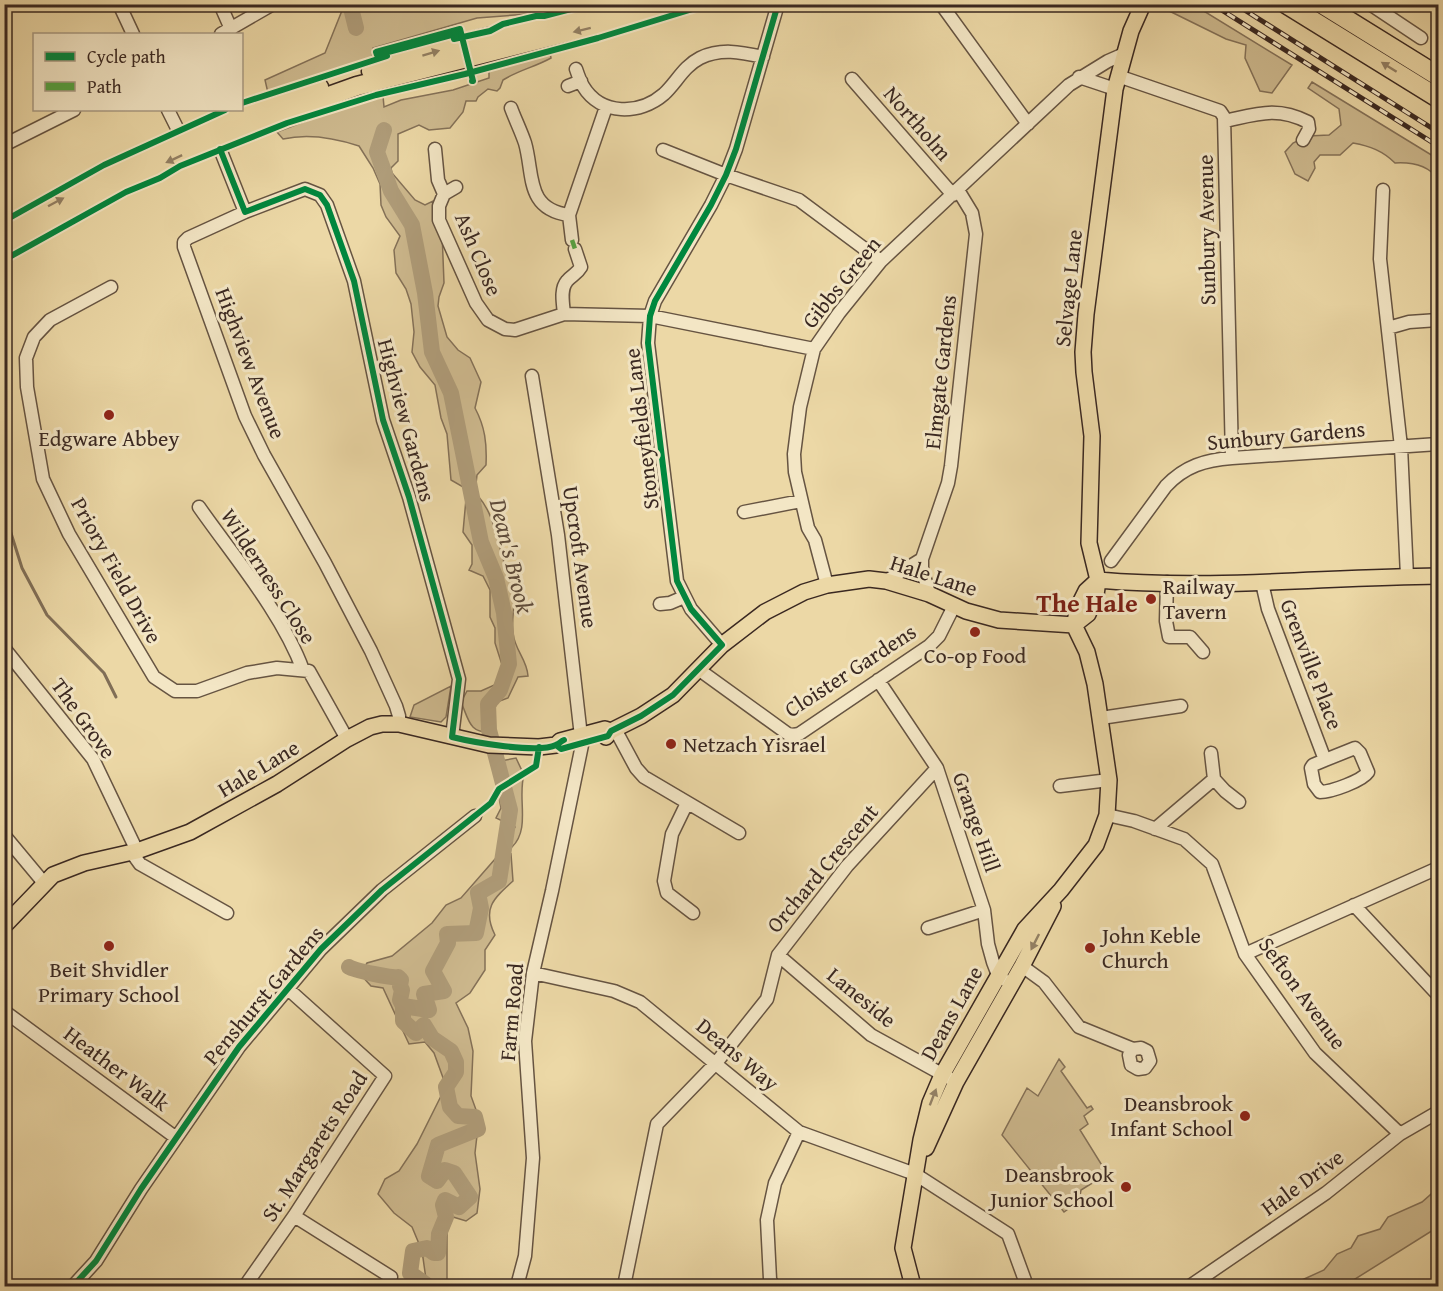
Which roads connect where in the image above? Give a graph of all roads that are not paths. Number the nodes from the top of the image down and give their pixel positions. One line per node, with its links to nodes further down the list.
1 (119, 4): 13 (street)
2 (220, 4): 12 (street)
3 (273, 4): 12 (street)
4 (622, 4): 31 (highway, one-way to 4)
5 (679, 4): 33 (highway, one-way to 33)
6 (778, 4): 16 (street, Stoneyfields Lane)
7 (941, 4): 30 (street)
8 (1143, 4): 15 (main road, Selvage Lane)
9 (1286, 4): 24 (highway, one-way to 9)
10 (1322, 4): 19 (highway)
11 (1370, 4): 14 (street)
12 (226, 32)
13 (133, 33)
14 (1421, 38)
15 (1124, 54): 20 (street, Gibbs Green); 22 (main road, Selvage Lane)
16 (763, 57): 18 (street); 37 (street, Stoneyfields Lane)
17 (670, 65): 18 (street)
18 (681, 74): 25 (street)
19 (1438, 76)
20 (1079, 77): 22 (street); 30 (street, Gibbs Green)
21 (852, 79): 39 (street, Northolm)
22 (1117, 82): 29 (street, Sunbury Avenue); 62 (main road, Selvage Lane)
23 (568, 86): 25 (street)
24 (1438, 98)
25 (606, 107): 41 (street)
26 (511, 108): 41 (street)
27 (72, 111): 34 (street)
28 (168, 111): 31 (street)
29 (1225, 122): 32 (street); 54 (street, Sunbury Avenue)
30 (1028, 124): 39 (street, Gibbs Green)
31 (182, 138): 42 (highway, one-way to 31)
32 (1304, 140)
33 (212, 141): 40 (street); 43 (highway, one-way to 43)
34 (4, 145)
35 (435, 149): 46 (street, Ash Close)
36 (663, 150): 37 (street)
37 (726, 175): 44 (street); 47 (street, Stoneyfields Lane)
38 (1383, 190): 49 (street)
39 (956, 192): 44 (street, Gibbs Green); 58 (street, Elmgate Gardens)
40 (245, 212): 80 (street, Highview Avenue); 82 (street, Highview Gardens)
41 (569, 215): 46 (street)
42 (4, 230)
43 (4, 246)
44 (881, 261): 50 (street, Gibbs Green)
45 (111, 287): 76 (street, Priory Field Drive)
46 (564, 314): 47 (street, Ash Close)
47 (650, 316): 50 (street, Ash Close); 68 (street, Stoneyfields Lane)
48 (1438, 320): 49 (street)
49 (1388, 328): 53 (street)
50 (814, 349): 55 (street, Gibbs Green)
51 (532, 376): 84 (street, Upcroft Avenue)
52 (1438, 444): 53 (street, Sunbury Gardens)
53 (1401, 447): 54 (street, Sunbury Gardens); 60 (street)
54 (1232, 458): 59 (street, Sunbury Gardens)
55 (801, 501): 57 (street); 66 (street, Gibbs Green)
56 (199, 507): 76 (street, Wilderness Close)
57 (744, 512)
58 (922, 558): 63 (street); 67 (street, Elmgate Gardens)
59 (1111, 561)
60 (1407, 576): 61 (main road); 65 (main road)
61 (1438, 576)
62 (1098, 580): 64 (main road); 71 (main road)
63 (886, 581): 66 (main road, Hale Lane); 67 (main road, Hale Lane)
64 (1167, 582): 65 (main road); 74 (street)
65 (1262, 583): 86 (street, Grenville Place)
66 (827, 585): 72 (main road, Hale Lane)
67 (929, 594): 70 (main road, Hale Lane)
68 (684, 597): 69 (street); 72 (street, Stoneyfields Lane)
69 (660, 604)
70 (954, 606): 71 (main road, Hale Lane); 77 (street, Cloister Gardens)
71 (1074, 625): 79 (main road, Deans Lane)
72 (722, 645): 75 (main road, Hale Lane)
73 (4, 648): 98 (street, The Grove)
74 (1203, 652)
75 (698, 669): 77 (street, Cloister Gardens); 81 (main road, Hale Lane)
76 (303, 670): 83 (street)
77 (879, 680): 87 (street, Grange Hill)
78 (1181, 706): 79 (street)
79 (1101, 718): 89 (main road, Deans Lane)
80 (399, 724): 82 (main road, Hale Lane); 83 (main road, Hale Lane)
81 (613, 730): 84 (main road, Hale Lane); 92 (street)
82 (452, 737): 84 (main road, Hale Lane)
83 (346, 739): 98 (main road, Hale Lane)
84 (581, 741): 111 (street, Farm Road)
85 (1211, 753): 88 (street)
86 (1325, 760): 86 (street, Grenville Place)
87 (937, 768): 103 (street, Grange Hill); 109 (street, Orchard Crescent)
88 (1214, 778): 91 (street); 95 (street)
89 (1109, 780): 90 (street); 93 (main road, Deans Lane)
90 (1060, 786)
91 (1239, 802)
92 (687, 803): 96 (street); 105 (street)
93 (1107, 815): 95 (street, Sefton Avenue); 101 (main road, Deans Lane)
94 (475, 816): 114 (street, Penshurst Gardens)
95 (1155, 829): 108 (street, Sefton Avenue)
96 (739, 833)
97 (4, 835): 100 (street)
98 (134, 852): 100 (main road, Hale Lane); 104 (street)
99 (1438, 868): 102 (street)
100 (44, 883): 106 (main road, Hale Lane)
101 (1061, 890): 110 (main road, Deans Lane, one-way to 110); 112 (main road, Deans Lane)
102 (1354, 905): 108 (street); 115 (street)
103 (984, 910): 107 (street); 112 (street, Grange Hill)
104 (227, 913)
105 (693, 913)
106 (4, 926)
107 (928, 927)
108 (1245, 954): 122 (street, Sefton Avenue)
109 (778, 955): 118 (street, Orchard Crescent); 119 (street, Laneside)
110 (1022, 966): 113 (main road, Deans Lane); 117 (street)
111 (533, 973): 118 (street, Deans Way); 130 (street, Farm Road)
112 (998, 975): 113 (street); 119 (main road, Deans Lane)
113 (1012, 984): 119 (main road, Deans Lane)
114 (288, 989): 123 (street, Penshurst Gardens); 125 (street, St. Margarets Road)
115 (1438, 995)
116 (4, 1011): 123 (street, Heather Walk)
117 (1134, 1050)
118 (716, 1063): 121 (street, Deans Way); 131 (street, Orchard Crescent)
119 (949, 1078): 124 (main road, Deans Lane)
120 (1438, 1112): 122 (street, Hale Drive)
121 (799, 1132): 124 (street, Deans Way); 126 (street)
122 (1400, 1134): 135 (street, Hale Drive)
123 (175, 1137): 127 (street, Penshurst Gardens)
124 (915, 1174): 133 (main road, Deans Lane); 134 (street, Deans Way)
125 (294, 1216): 128 (street, St. Margarets Road); 129 (street)
126 (772, 1283): 132 (street)
127 (73, 1287)
128 (245, 1287)
129 (385, 1287)
130 (517, 1287)
131 (624, 1287)
132 (759, 1287)
133 (913, 1287)
134 (1028, 1287)
135 (1190, 1287)

